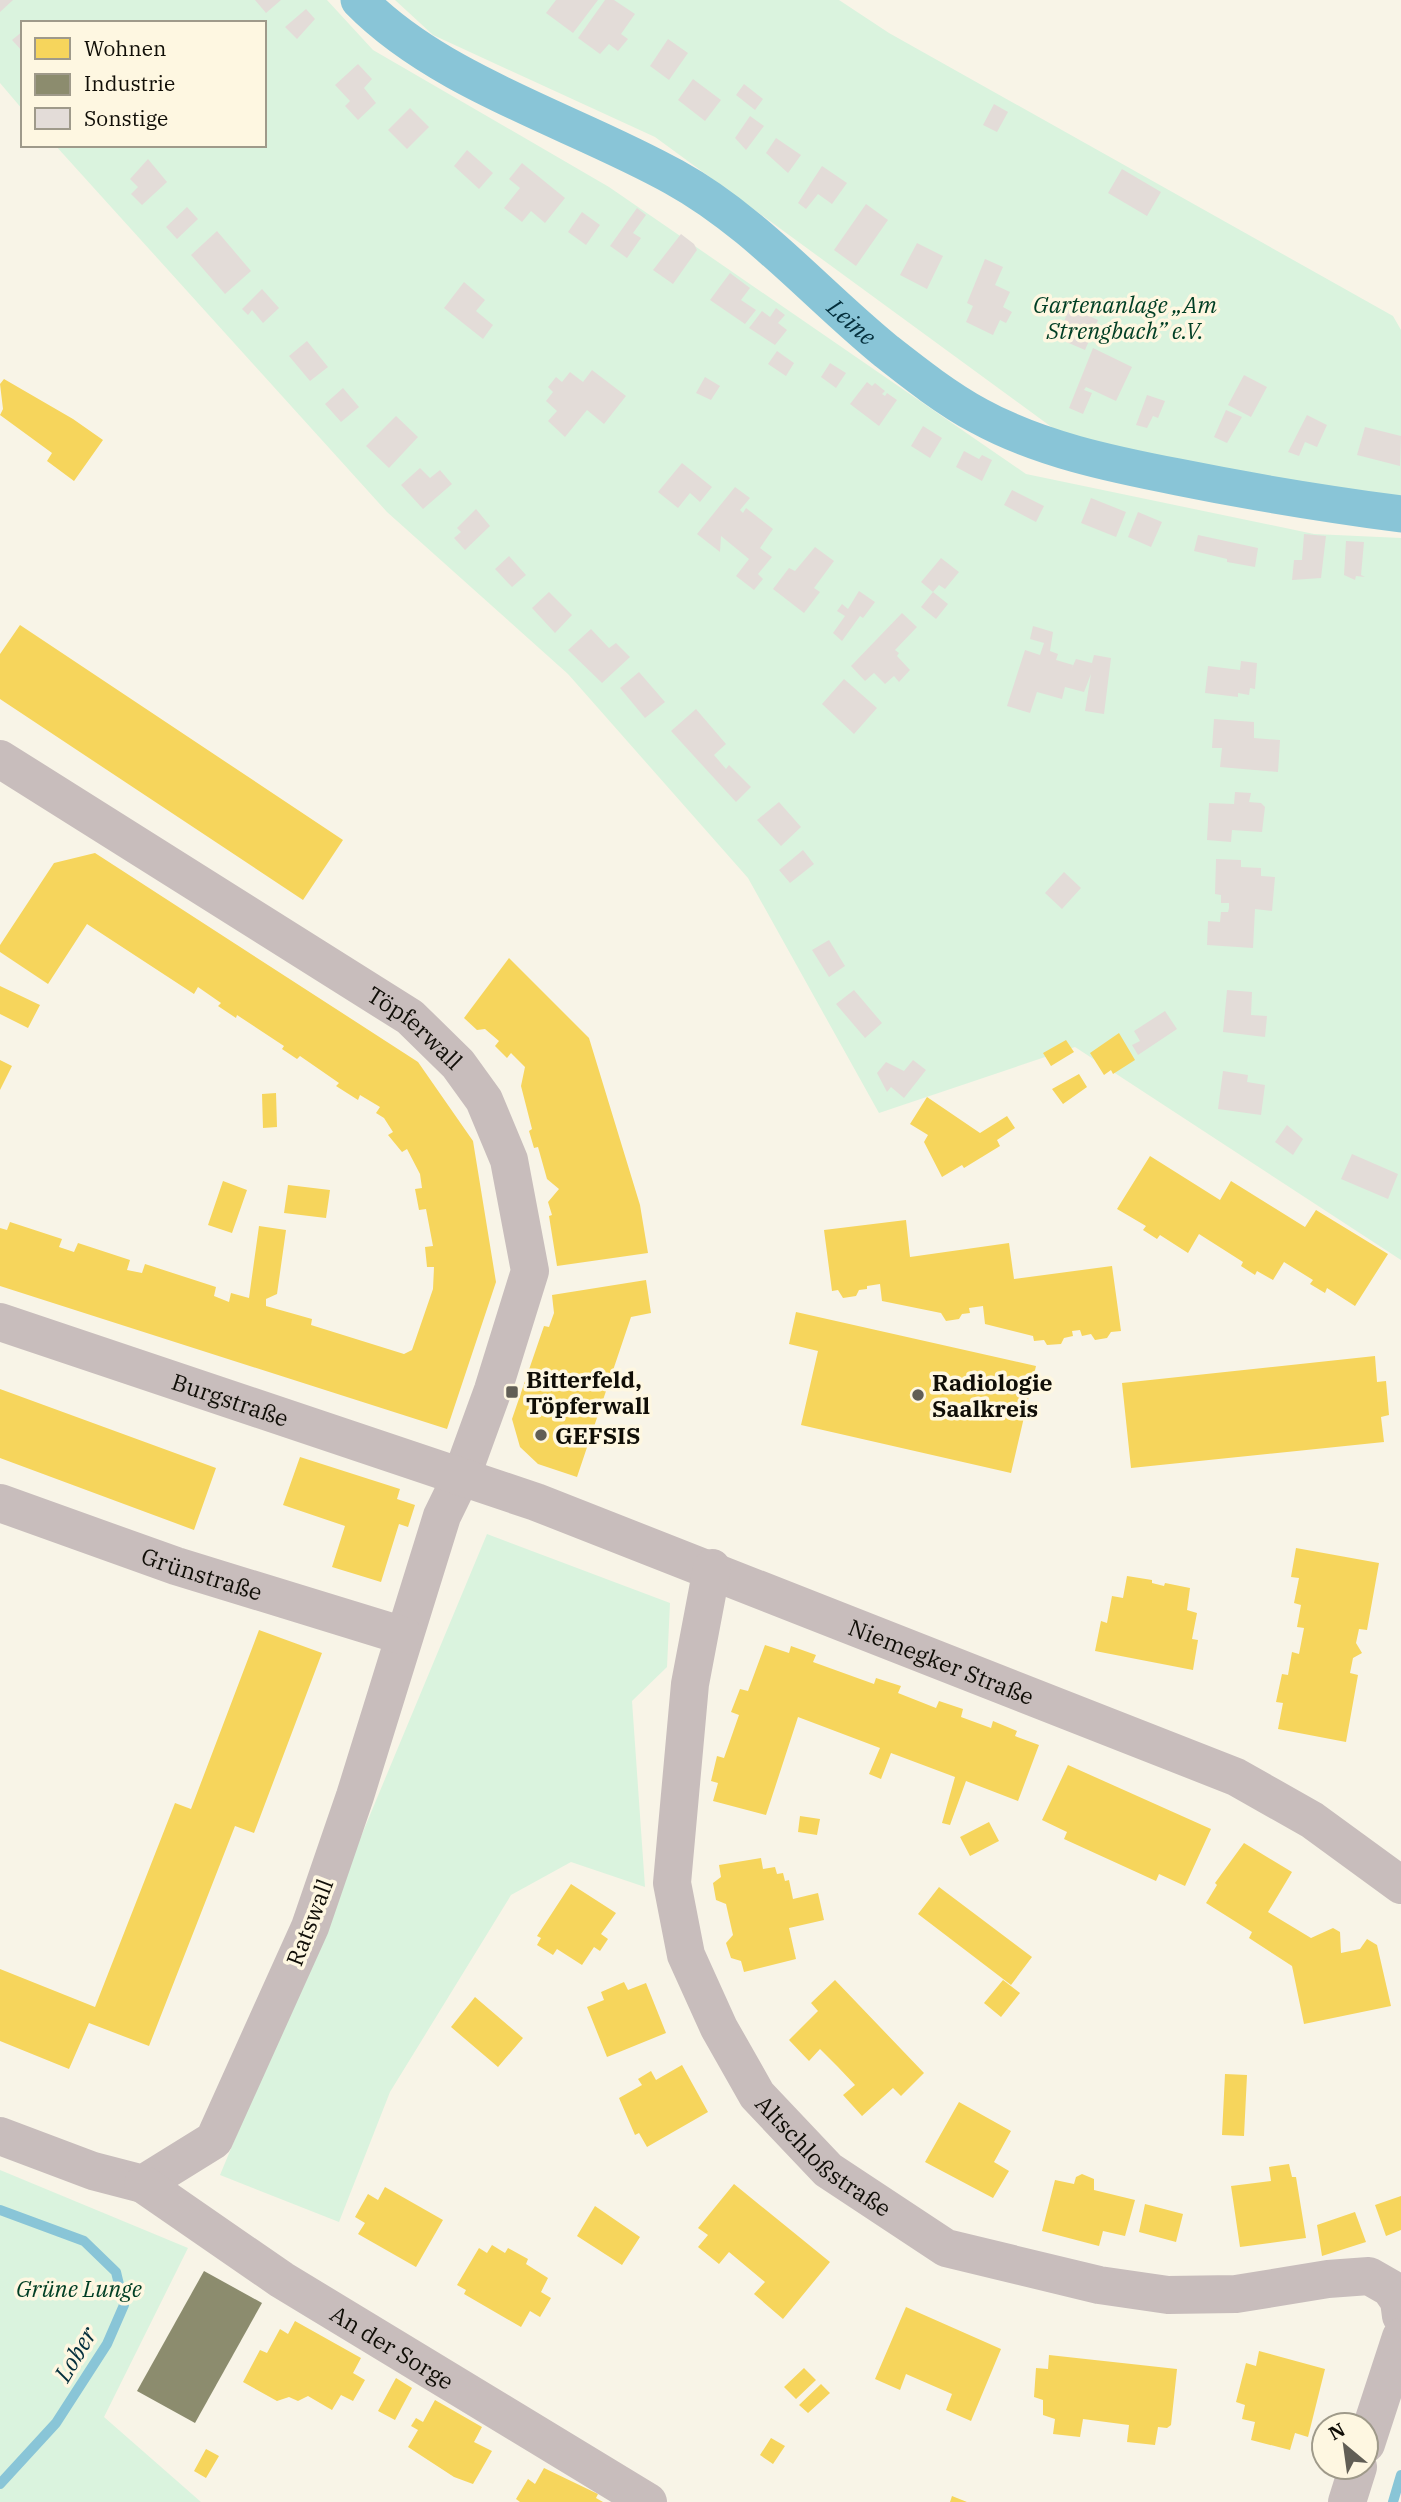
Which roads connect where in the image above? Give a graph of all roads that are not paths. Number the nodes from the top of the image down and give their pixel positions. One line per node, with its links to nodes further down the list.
1 (0, 759): 3 (street, Töpferwall)
2 (0, 1322): 3 (street, Burgstraße)
3 (462, 1475): 5 (street, Niemegker Straße); 6 (street, Ratswall)
4 (0, 1503): 6 (street, Grünstraße)
5 (712, 1568): 7 (street, Niemegker Straße); 10 (street, Altschloßstraße)
6 (404, 1636): 9 (street, Ratswall)
7 (1401, 1885)
8 (0, 2136): 9 (street)
9 (143, 2184): 14 (street, An der Sorge)
10 (1401, 2316)
11 (1401, 2337): 12 (street)
12 (1377, 2411)
13 (1354, 2481): 15 (street)
14 (648, 2502)
15 (1347, 2502)

